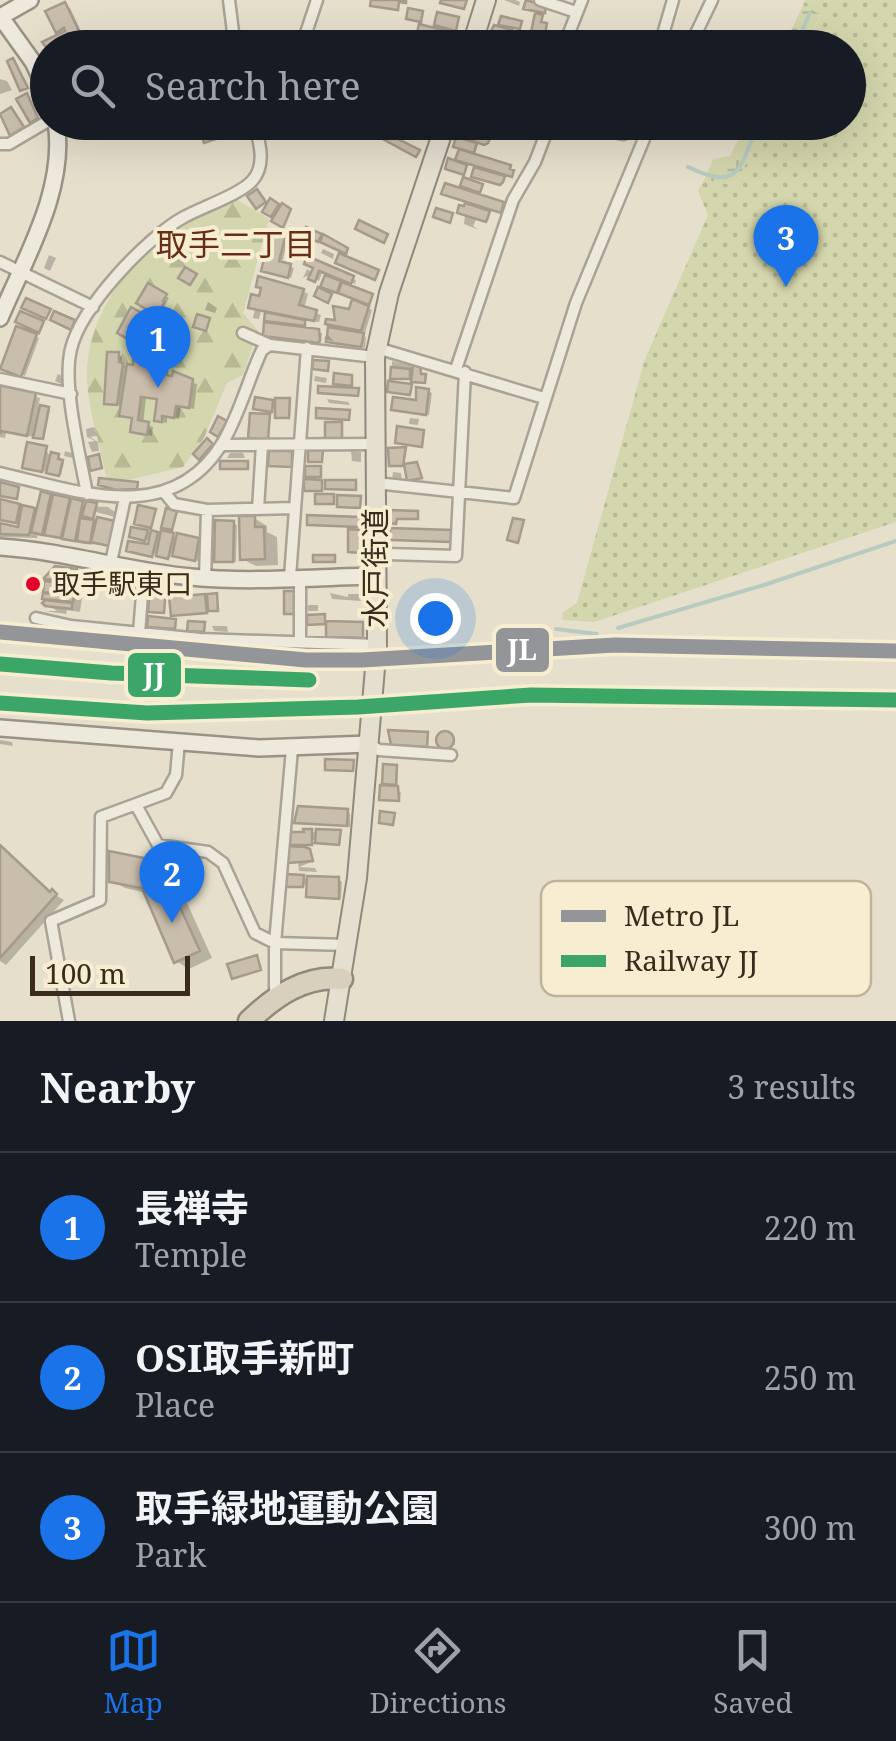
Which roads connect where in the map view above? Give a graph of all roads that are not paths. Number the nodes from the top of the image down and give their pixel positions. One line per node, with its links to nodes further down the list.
1 (30, 0): 10 (street)
2 (229, 0): 11 (street)
3 (317, 0): 12 (street)
4 (486, 0): 13 (main road)
5 (540, 0): 9 (street)
6 (582, 0): 9 (street)
7 (673, 0): 15 (street)
8 (712, 0): 16 (street)
9 (576, 12): 14 (street)
10 (0, 16): 17 (street)
11 (233, 30)
12 (306, 30)
13 (477, 30)
14 (570, 30)
15 (664, 30)
16 (698, 30)
17 (30, 59)
18 (30, 132): 24 (street)
19 (57, 140): 26 (street)
20 (259, 140): 27 (street)
21 (440, 140): 32 (main road, 水戸街道)
22 (543, 140): 33 (street)
23 (644, 140): 36 (street)
24 (0, 144)
25 (0, 262): 26 (street)
26 (19, 272): 27 (street); 28 (street)
27 (93, 307): 35 (street)
28 (0, 318)
29 (243, 333): 30 (street)
30 (270, 345): 31 (street); 39 (street)
31 (307, 348): 32 (street); 37 (street)
32 (376, 352): 33 (street); 38 (main road, 水戸街道)
33 (461, 371): 36 (street); 44 (street)
34 (0, 379): 35 (street)
35 (70, 394): 45 (street)
36 (544, 398): 44 (street)
37 (300, 444): 38 (street); 40 (street); 48 (street)
38 (375, 444): 42 (main road, 水戸街道)
39 (222, 445): 40 (street); 43 (street)
40 (262, 445): 47 (street)
41 (0, 474): 45 (street)
42 (376, 483): 44 (street); 54 (main road, 水戸街道)
43 (164, 492): 46 (street); 49 (street)
44 (459, 492): 51 (street)
45 (86, 494): 46 (street)
46 (125, 498): 52 (street)
47 (258, 508): 48 (street); 49 (street)
48 (294, 508): 55 (street)
49 (207, 510): 56 (street)
50 (0, 547): 52 (street)
51 (387, 554)
52 (111, 562): 53 (street)
53 (144, 569): 56 (street); 58 (street)
54 (376, 576): 55 (street); 60 (main road, 水戸街道)
55 (295, 577): 56 (street); 59 (street)
56 (204, 578)
57 (36, 618): 58 (street)
58 (139, 633): 59 (street)
59 (300, 642): 60 (street)
60 (377, 645): 63 (main road, 水戸街道)
61 (0, 728): 62 (street)
62 (179, 742): 64 (street); 66 (street)
63 (369, 744): 64 (street); 65 (street); 68 (main road, 水戸街道)
64 (292, 749): 67 (street)
65 (452, 755)
66 (136, 805): 67 (street); 71 (street)
67 (275, 943): 68 (street); 70 (street)
68 (348, 945): 69 (main road, 水戸街道)
69 (342, 979): 70 (highway); 73 (main road, 水戸街道)
70 (275, 999): 72 (highway)
71 (69, 1021)
72 (249, 1021)
73 (334, 1021)

